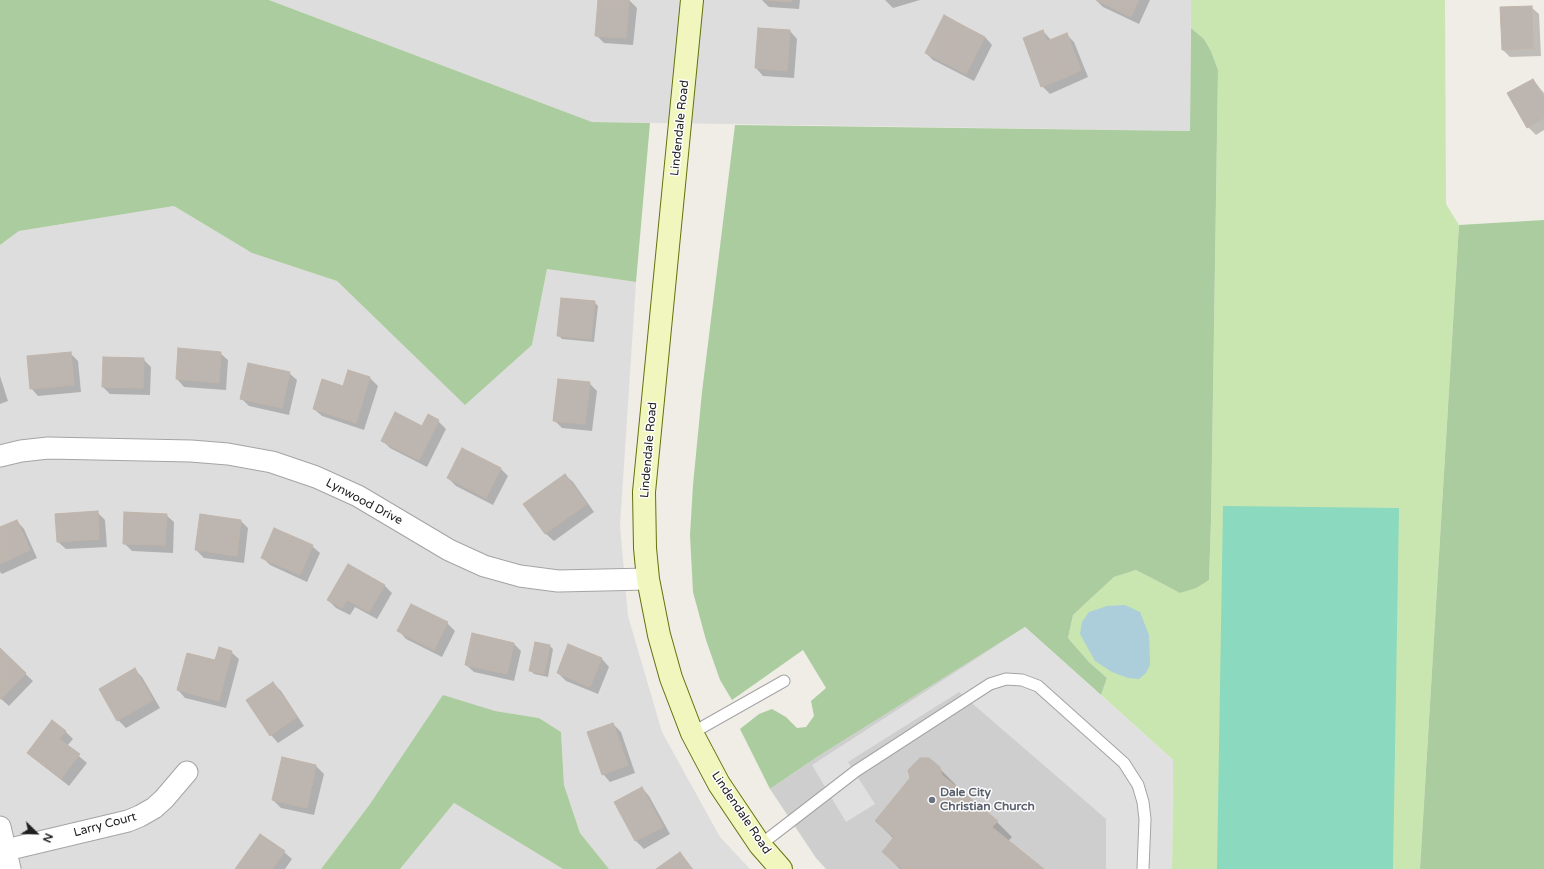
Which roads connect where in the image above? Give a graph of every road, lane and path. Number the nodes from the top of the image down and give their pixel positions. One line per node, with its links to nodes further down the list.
1 (692, 0): 3 (street, Lindendale Road)
2 (0, 456): 3 (street, Lynwood Drive)
3 (648, 579): 5 (street, Lindendale Road)
4 (784, 681): 5 (lane)
5 (692, 733): 8 (street, Lindendale Road)
6 (187, 772): 9 (street, Larry Court)
7 (0, 827): 9 (street)
8 (760, 845): 10 (street, Lindendale Road); 11 (lane)
9 (8, 860)
10 (781, 869)
11 (1142, 869)

